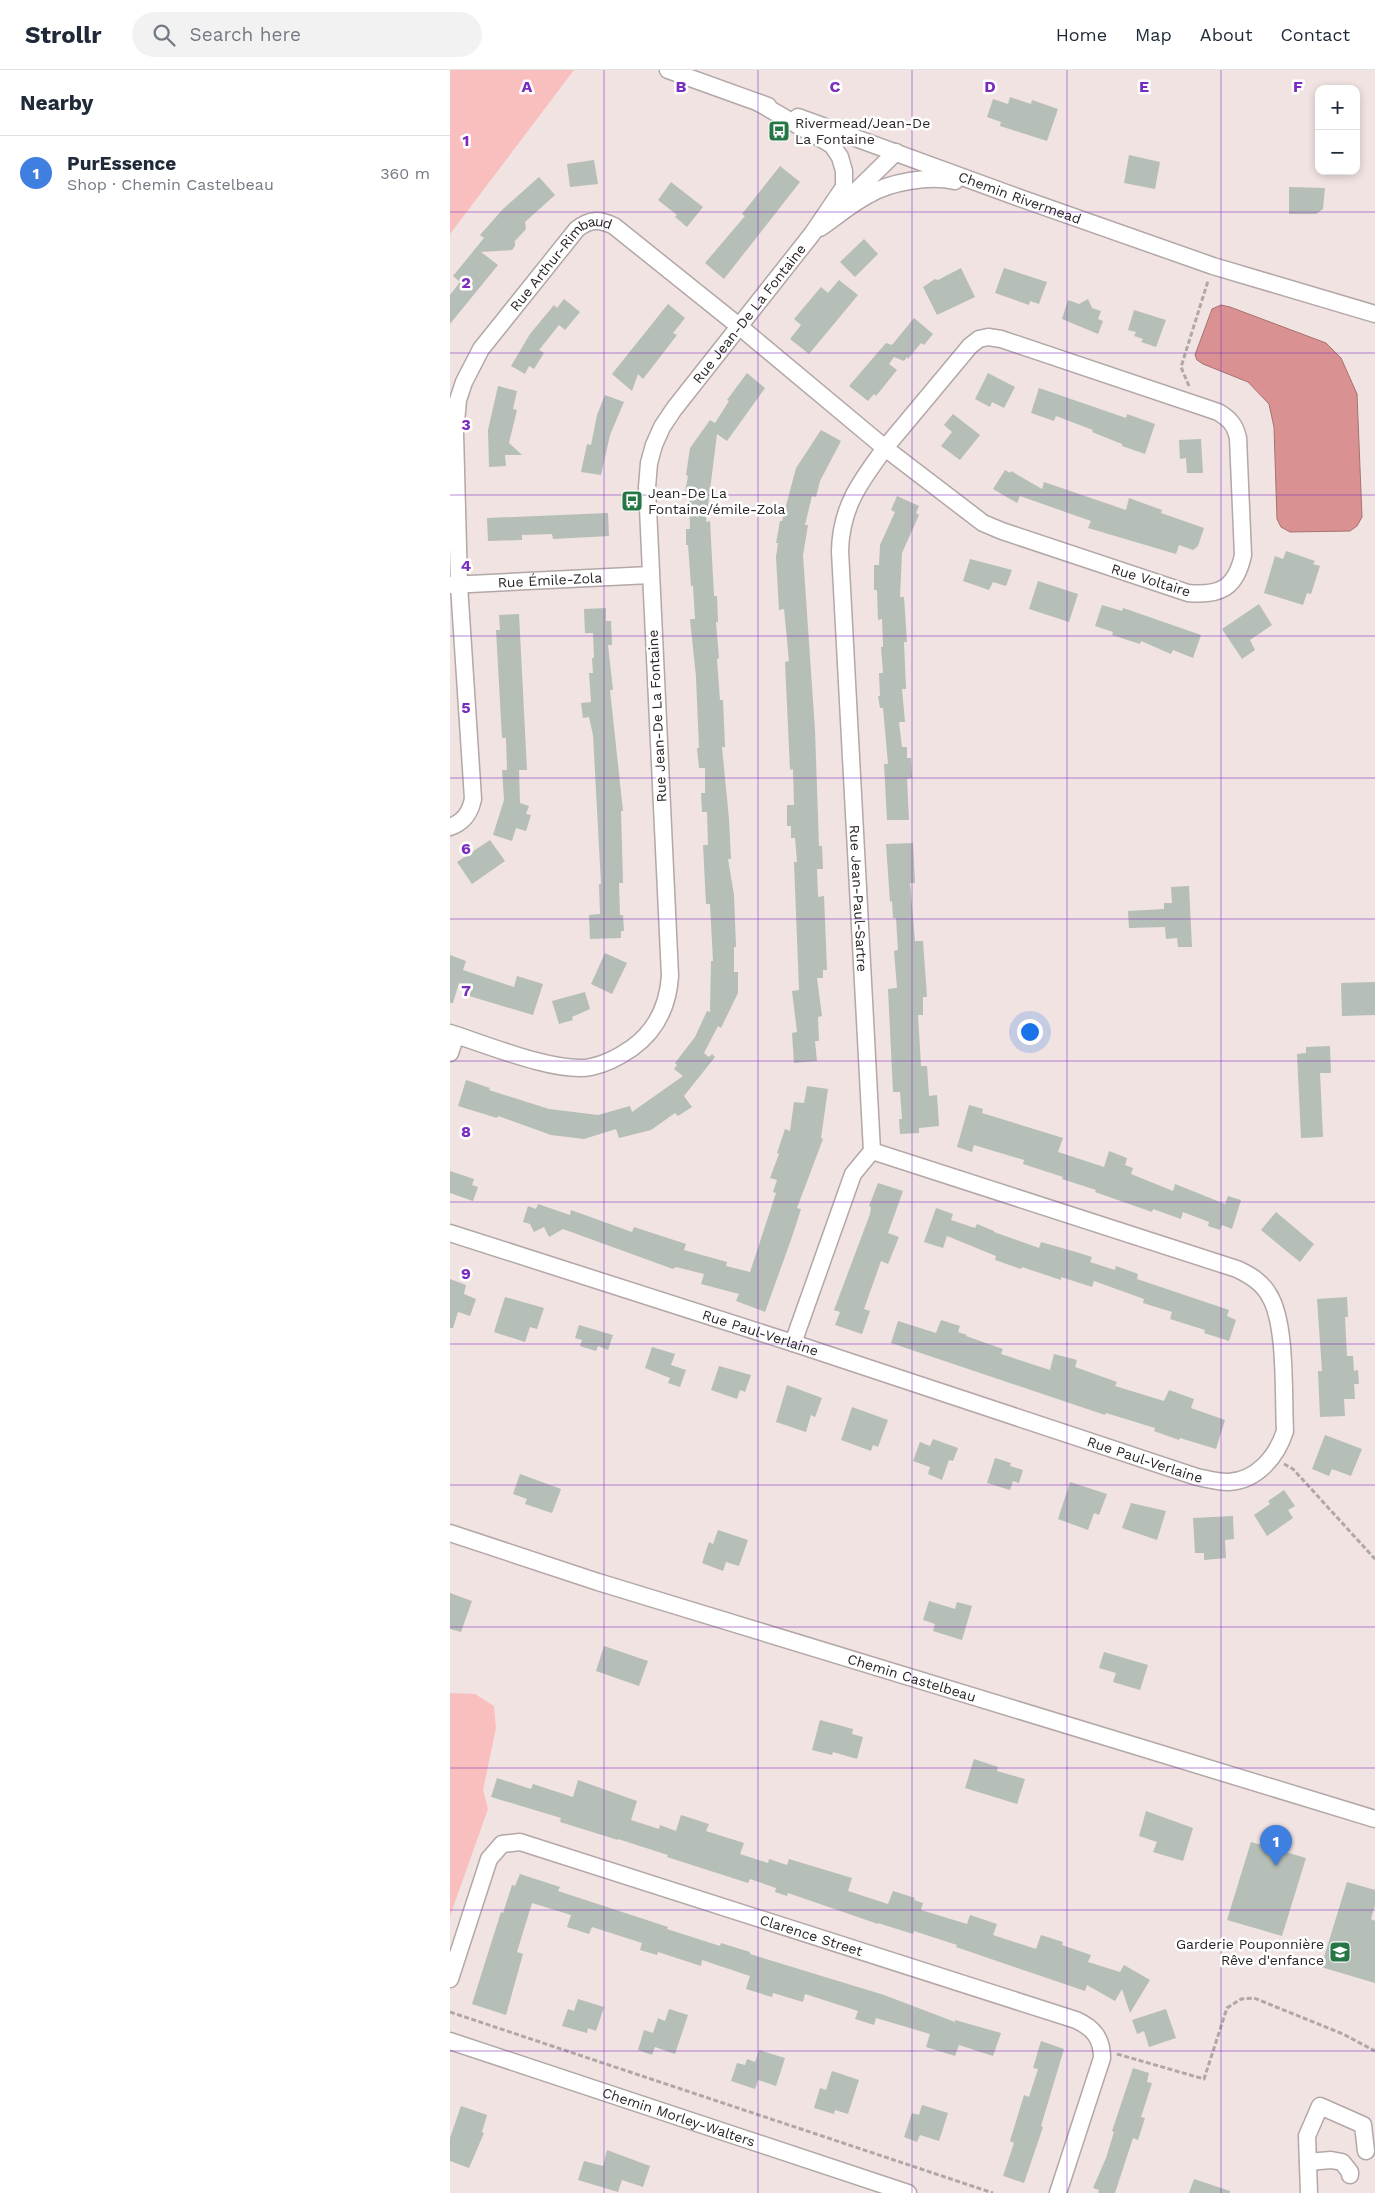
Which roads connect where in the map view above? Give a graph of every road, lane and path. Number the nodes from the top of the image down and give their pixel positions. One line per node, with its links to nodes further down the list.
1 (668, 70): 2 (street, Chemin Rivermead)
2 (759, 103): 3 (street, Chemin Rivermead); 5 (street, Rue Jean-De La Fontaine)
3 (896, 152): 4 (street, Chemin Rivermead); 5 (street, Rue Jean-De La Fontaine)
4 (1017, 197): 5 (street, Rue Jean-De La Fontaine); 6 (street, Chemin Rivermead)
5 (812, 234): 8 (street, Rue Jean-De La Fontaine)
6 (1213, 266): 7 (street, Chemin Rivermead); 9 (path)
7 (1375, 314)
8 (740, 327): 10 (street, Rue Arthur-Rimbaud); 11 (street, Rue Jean-De La Fontaine); 12 (street, Rue Arthur-Rimbaud)
9 (1189, 402): 10 (street, Rue Voltaire); 10 (street, Rue Voltaire)
10 (885, 448): 16 (street, Rue Jean-Paul-Sartre)
11 (650, 575): 12 (street, Rue Émile-Zola); 14 (street, Rue Jean-De La Fontaine)
12 (454, 585): 13 (street, Rue Arthur-Rimbaud)
13 (450, 827)
14 (453, 1034): 15 (street)
15 (450, 1053)
16 (872, 1151): 18 (street); 19 (street, Rue Paul-Verlaine)
17 (450, 1233): 18 (street, Rue Paul-Verlaine)
18 (793, 1343): 19 (street, Rue Paul-Verlaine)
19 (1273, 1456): 21 (path)
20 (450, 1532): 22 (street, Chemin Castelbeau)
21 (1375, 1559)
22 (1375, 1819)
23 (450, 1979): 26 (street, Clarence Street)
24 (450, 2012): 32 (path)
25 (450, 2041): 31 (street, Chemin Morley-Walters)
26 (1102, 2050): 27 (path); 33 (street)
27 (1375, 2051)
28 (1366, 2152): 29 (street)
29 (1308, 2162): 30 (street); 34 (street)
30 (1350, 2175)
31 (908, 2193)
32 (993, 2193)
33 (1058, 2193)
34 (1309, 2193)

